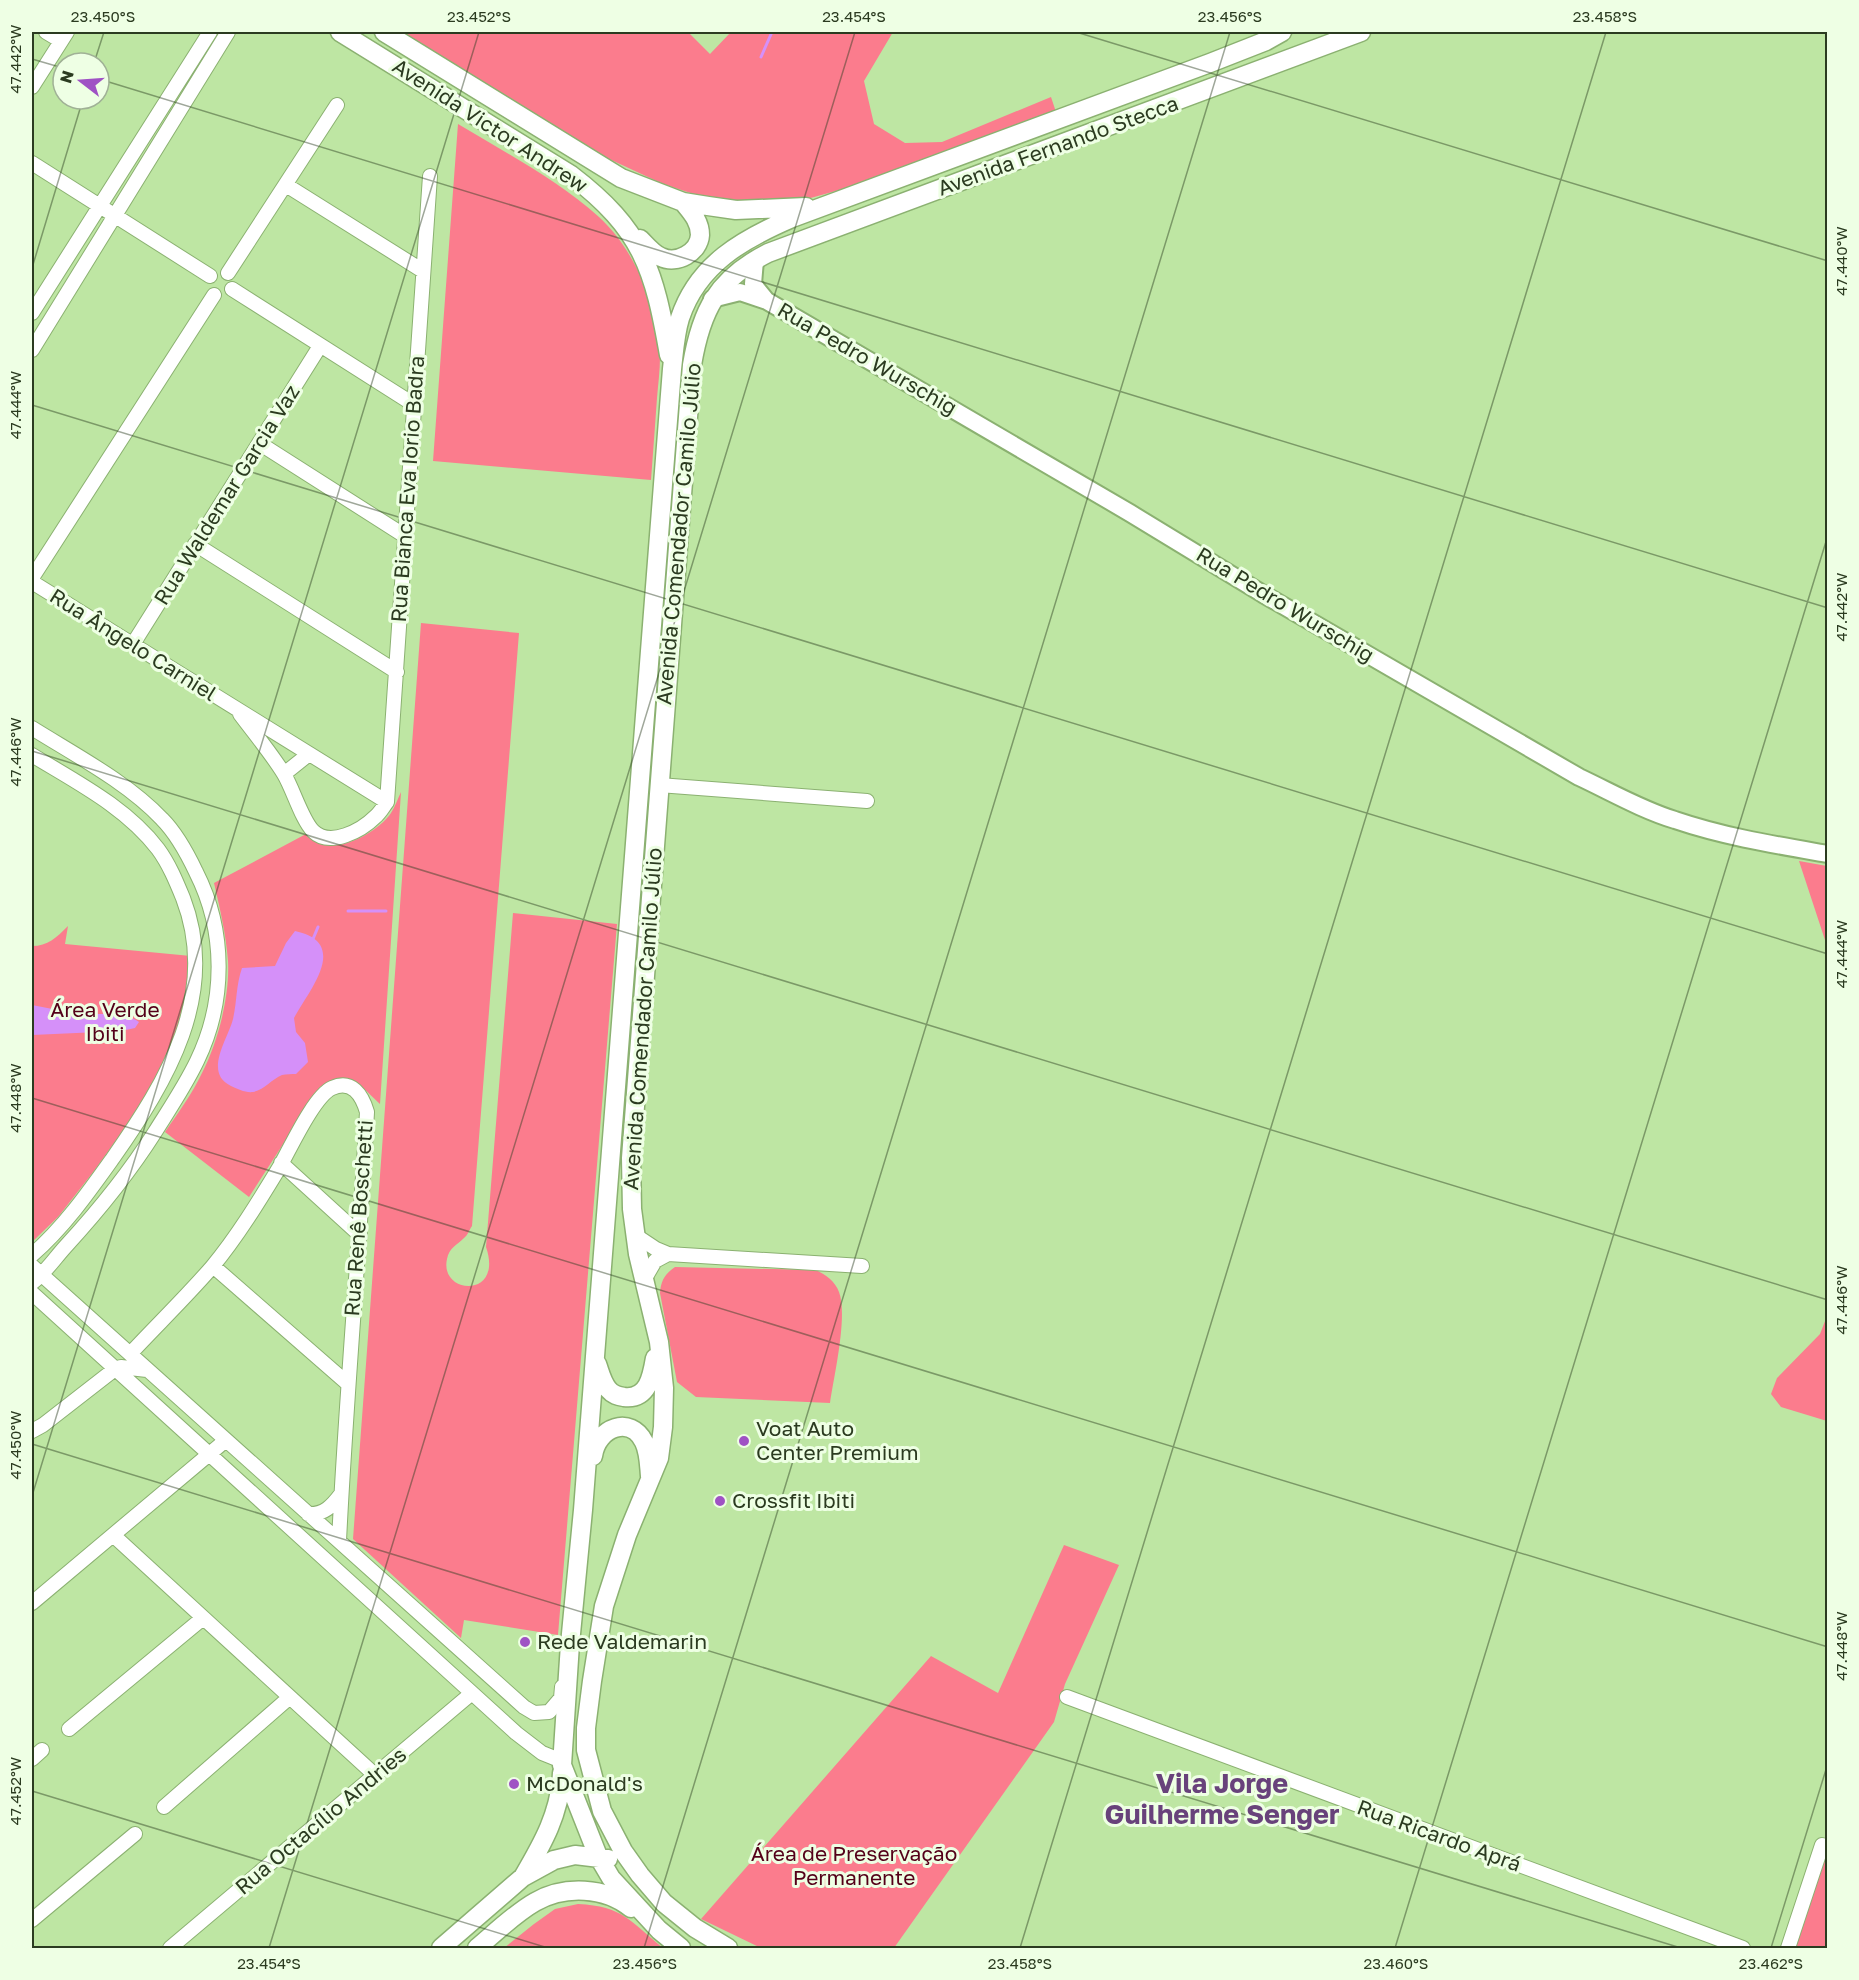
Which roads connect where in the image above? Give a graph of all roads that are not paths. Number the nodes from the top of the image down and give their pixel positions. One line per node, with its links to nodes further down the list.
1 (46, 32): 8 (street)
2 (210, 32): 10 (street)
3 (228, 32): 12 (street)
4 (340, 32): 20 (main road, Avenida Victor Andrew)
5 (384, 32): 16 (main road, Avenida Victor Andrew)
6 (1281, 32): 17 (main road, Avenida Fernando Stecca)
7 (1360, 32): 21 (main road, Avenida Fernando Stecca)
8 (64, 36): 9 (street)
9 (32, 87)
10 (172, 92): 12 (street); 18 (street)
11 (338, 105): 15 (street)
12 (177, 117): 19 (street)
13 (32, 163): 18 (street)
14 (430, 176): 22 (street, Rua Bianca Eva Iorio Badra)
15 (286, 185): 22 (street); 23 (street)
16 (683, 202): 17 (main road, Avenida Victor Andrew); 20 (main road)
17 (829, 205): 32 (main road, Avenida Comendador Camilo Júlio)
18 (99, 206): 19 (street); 29 (street)
19 (115, 216): 24 (street); 31 (street)
20 (627, 228): 32 (main road, Avenida Victor Andrew)
21 (755, 260): 27 (main road, Avenida Comendador Camilo Júlio); 28 (street, Rua Pedro Wurschig)
22 (423, 271): 33 (street, Rua Bianca Eva Iorio Badra)
23 (228, 273): 24 (street); 25 (street)
24 (210, 276): 26 (street)
25 (232, 289): 26 (street); 30 (street)
26 (214, 295): 37 (street)
27 (712, 299): 28 (street, Rua Pedro Wurschig); 45 (main road, Avenida Comendador Camilo Júlio)
28 (767, 301): 48 (street, Rua Pedro Wurschig)
29 (32, 312)
30 (320, 346): 33 (street); 34 (street, Rua Waldemar Garcia Vaz)
31 (32, 350)
32 (672, 369): 66 (main road, Avenida Comendador Camilo Júlio)
33 (413, 404): 35 (street, Rua Bianca Eva Iorio Badra)
34 (259, 443): 35 (street); 36 (street, Rua Waldemar Garcia Vaz)
35 (405, 536): 39 (street, Rua Bianca Eva Iorio Badra)
36 (195, 544): 38 (street, Rua Waldemar Garcia Vaz); 39 (street)
37 (32, 580): 38 (street, Rua Ângelo Carniel)
38 (133, 644): 40 (street, Rua Ângelo Carniel)
39 (397, 672): 47 (street, Rua Bianca Eva Iorio Badra)
40 (236, 708): 42 (street, Rua Ângelo Carniel); 44 (street, Rua Ângelo Carniel)
41 (32, 728): 55 (street)
42 (309, 754): 44 (street); 47 (street, Rua Ângelo Carniel)
43 (32, 755): 54 (street)
44 (284, 774): 47 (street, Rua Ângelo Carniel)
45 (659, 785): 46 (street); 53 (main road, Avenida Comendador Camilo Júlio)
46 (867, 801)
47 (387, 802)
48 (1827, 854)
49 (281, 1163): 50 (street, Rua Renê Boschetti); 51 (street); 58 (street, Rua Renê Boschetti)
50 (361, 1214): 51 (street); 52 (street, Rua Renê Boschetti)
51 (341, 1217): 52 (street)
52 (360, 1235): 68 (street, Rua Renê Boschetti)
53 (635, 1235): 56 (street); 61 (main road, Avenida Comendador Camilo Júlio)
54 (48, 1240): 55 (street); 57 (street)
55 (61, 1252): 60 (street)
56 (668, 1254): 59 (street); 61 (street)
57 (32, 1255)
58 (213, 1266): 65 (street, Rua Renê Boschetti); 67 (street)
59 (862, 1266)
60 (34, 1274): 63 (street)
61 (644, 1280): 64 (main road, Avenida Comendador Camilo Júlio)
62 (36, 1298): 63 (street); 69 (street)
63 (116, 1341): 65 (street)
64 (659, 1342): 66 (main road); 75 (main road, Avenida Comendador Camilo Júlio)
65 (130, 1354): 70 (street)
66 (594, 1356): 77 (main road, Avenida Comendador Camilo Júlio)
67 (320, 1360): 68 (street); 71 (street)
68 (349, 1361): 71 (street, Rua Renê Boschetti)
69 (115, 1369): 70 (street); 72 (street); 74 (street)
70 (147, 1370): 73 (street)
71 (347, 1383): 76 (street, Rua Renê Boschetti)
72 (32, 1431)
73 (226, 1440): 74 (street); 78 (street)
74 (209, 1454): 79 (street); 83 (street)
75 (651, 1480): 77 (main road); 103 (main road, Avenida Comendador Camilo Júlio)
76 (341, 1494): 78 (street); 80 (street, Rua Renê Boschetti)
77 (583, 1510): 87 (main road, Avenida Comendador Camilo Júlio)
78 (308, 1514): 80 (street)
79 (113, 1535): 84 (street); 86 (street)
80 (339, 1540): 81 (street)
81 (375, 1573): 82 (street); 83 (street)
82 (389, 1586): 85 (street); 91 (street)
83 (355, 1587): 85 (street)
84 (33, 1599)
85 (369, 1599): 88 (street)
86 (203, 1618): 89 (street); 92 (street)
87 (569, 1649): 91 (street, Avenida Comendador Camilo Júlio); 94 (main road, Avenida Comendador Camilo Júlio)
88 (472, 1693): 93 (street); 95 (street, Rua Octacílio Andries)
89 (290, 1697): 95 (street); 96 (street)
90 (1067, 1697): 109 (street, Rua Ricardo Aprá)
91 (534, 1713): 93 (street)
92 (69, 1729)
93 (516, 1733): 94 (street)
94 (562, 1763): 99 (main road, Avenida Comendador Camilo Júlio); 100 (main road)
95 (376, 1776): 104 (street, Rua Octacílio Andries)
96 (164, 1807)
97 (135, 1834): 101 (street)
98 (1822, 1845): 110 (street)
99 (598, 1856): 100 (main road); 102 (main road, Avenida Comendador Camilo Júlio); 103 (main road)
100 (523, 1877): 105 (main road)
101 (32, 1920)
102 (659, 1929): 106 (main road); 107 (main road, Avenida Comendador Camilo Júlio)
103 (710, 1938): 108 (main road, Avenida Comendador Camilo Júlio)
104 (170, 1948)
105 (441, 1948)
106 (477, 1948)
107 (681, 1948)
108 (728, 1948)
109 (1743, 1948)
110 (1788, 1948)

